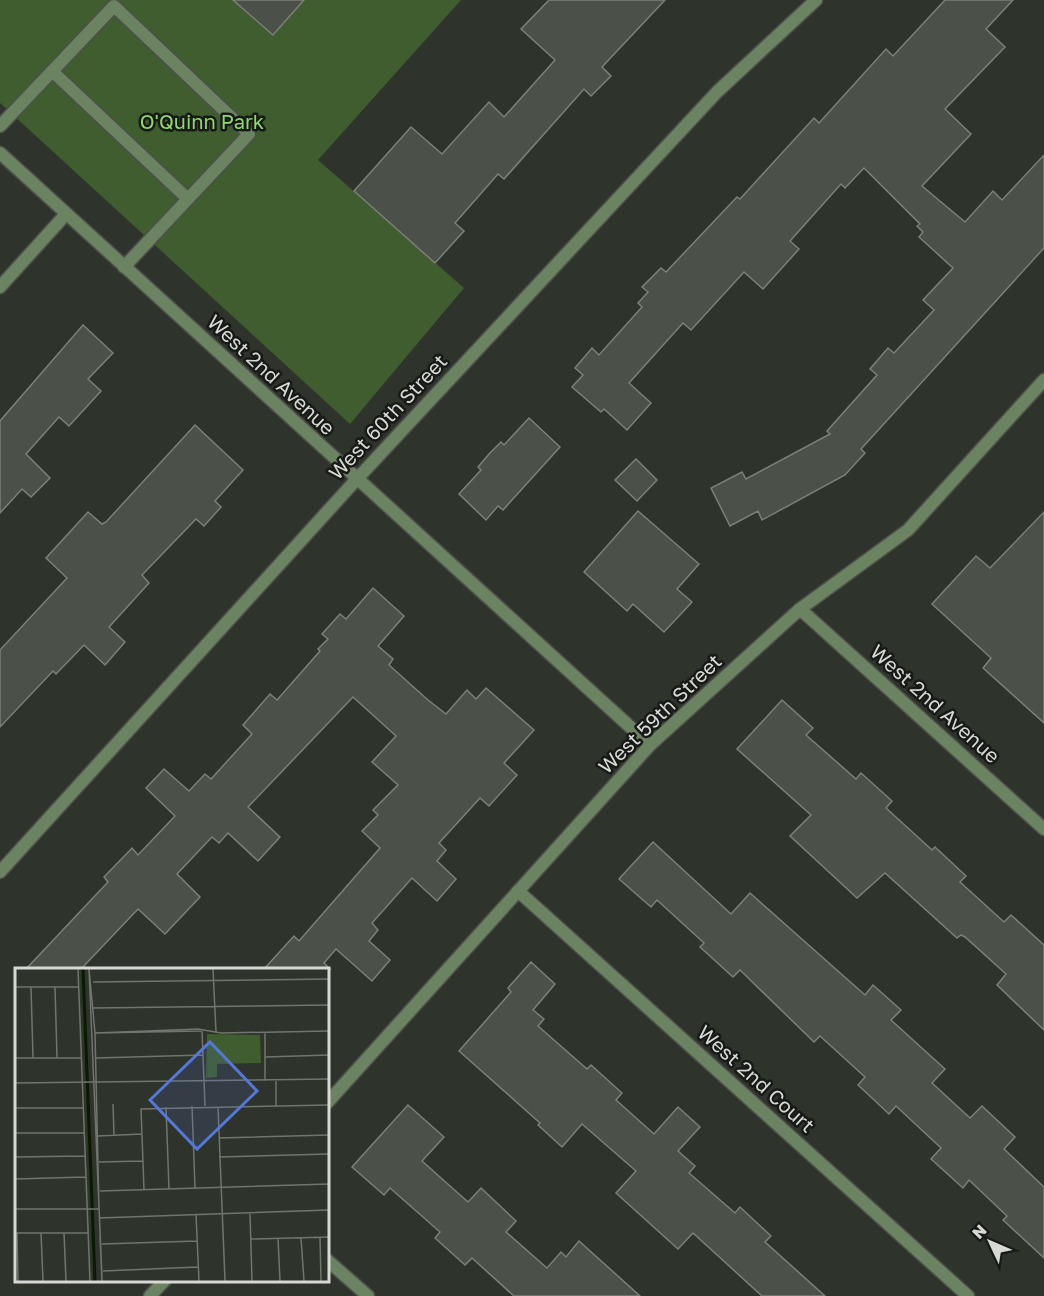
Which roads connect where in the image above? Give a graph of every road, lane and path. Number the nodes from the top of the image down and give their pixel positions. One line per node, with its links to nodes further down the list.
1 (816, 0): 10 (street, West 60th Street)
2 (52, 71): 3 (street); 5 (street); 5 (street)
3 (0, 126)
4 (0, 153): 6 (street, West 2nd Avenue)
5 (188, 199): 7 (street)
6 (66, 214): 7 (street, West 2nd Avenue); 8 (street)
7 (124, 267): 10 (street, West 2nd Avenue)
8 (0, 287)
9 (1044, 380): 11 (street, West 59th Street)
10 (356, 480): 12 (street, West 2nd Avenue); 14 (street, West 60th Street)
11 (800, 609): 12 (street, West 59th Street); 13 (street, West 2nd Avenue)
12 (650, 745): 15 (street, West 59th Street)
13 (1044, 829)
14 (0, 872)
15 (518, 891): 16 (street, West 59th Street); 21 (street, West 2nd Court)
16 (328, 1102)
17 (328, 1261): 20 (street)
18 (164, 1281): 19 (street)
19 (150, 1296)
20 (368, 1296)
21 (968, 1296)

